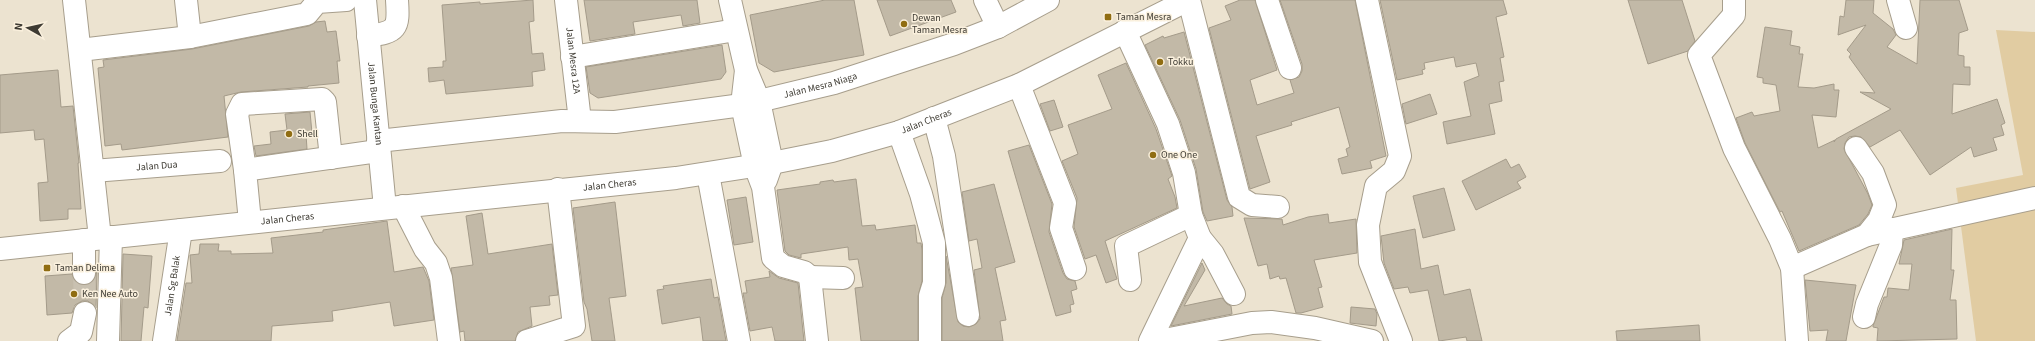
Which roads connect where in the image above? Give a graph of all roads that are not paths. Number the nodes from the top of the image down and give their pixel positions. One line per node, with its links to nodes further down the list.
1 (74, 0): 22 (street)
2 (186, 0): 21 (street)
3 (346, 0): 15 (street)
4 (364, 0): 20 (street, Jalan Bunga Kantan)
5 (396, 0): 20 (street)
6 (566, 0): 23 (street, Jalan Mesra 12A)
7 (730, 0): 18 (street)
8 (985, 0): 16 (street)
9 (1048, 0): 16 (street, Jalan Mesra Niaga)
10 (1188, 0): 19 (street, Jalan Cheras); 41 (street)
11 (1267, 0): 24 (street)
12 (1367, 0): 72 (street)
13 (1734, 0): 50 (street)
14 (1898, 0): 17 (street)
15 (317, 1): 21 (street)
16 (998, 27): 26 (street, Jalan Mesra Niaga)
17 (1906, 28)
18 (736, 30): 23 (street); 26 (street)
19 (1126, 31): 25 (street, Jalan Cheras); 42 (street)
20 (368, 36): 30 (street, Jalan Bunga Kantan)
21 (190, 37): 22 (street)
22 (80, 50): 36 (street)
23 (572, 57): 28 (street, Jalan Mesra 12A)
24 (1290, 68)
25 (1019, 85): 27 (street, Jalan Cheras); 51 (street)
26 (750, 103): 28 (street, Jalan Mesra Niaga); 34 (street)
27 (934, 118): 29 (street, Jalan Cheras); 58 (street)
28 (580, 121): 30 (street, Jalan Mesra Niaga)
29 (899, 132): 34 (street, Jalan Cheras); 68 (street)
30 (378, 146): 32 (street, Jalan Mesra Niaga); 40 (street, Jalan Bunga Kantan)
31 (1856, 148): 46 (street)
32 (331, 158): 35 (street, Jalan Mesra Niaga); 35 (street)
33 (220, 161): 36 (street, Jalan Dua)
34 (763, 165): 37 (street, Jalan Cheras); 53 (street)
35 (244, 170): 43 (street)
36 (93, 171): 48 (street)
37 (708, 174): 38 (street, Jalan Cheras); 66 (street)
38 (558, 189): 40 (street, Jalan Cheras); 60 (street)
39 (2035, 198): 45 (street)
40 (394, 207): 43 (street, Jalan Cheras); 64 (street)
41 (1278, 207)
42 (1191, 215): 47 (street); 55 (street)
43 (250, 222): 44 (street, Jalan Cheras)
44 (181, 230): 48 (street, Jalan Cheras); 63 (street, Jalan Sg Balak)
45 (1892, 230): 46 (street); 59 (street)
46 (1866, 235): 50 (street)
47 (1200, 238): 56 (street); 69 (street)
48 (98, 239): 49 (street, Jalan Cheras); 52 (street); 62 (street)
49 (0, 249)
50 (1792, 268): 73 (street)
51 (1075, 269)
52 (84, 273)
53 (810, 277): 54 (street); 67 (street)
54 (843, 278)
55 (1130, 280)
56 (1234, 294)
57 (85, 313): 61 (street)
58 (968, 315)
59 (1864, 317)
60 (575, 333): 65 (street)
61 (69, 341)
62 (108, 341)
63 (164, 341)
64 (449, 341)
65 (527, 341)
66 (739, 341)
67 (817, 341)
68 (930, 341)
69 (1150, 341)
70 (1159, 341): 71 (street)
71 (1372, 341)
72 (1401, 341)
73 (1797, 341)

